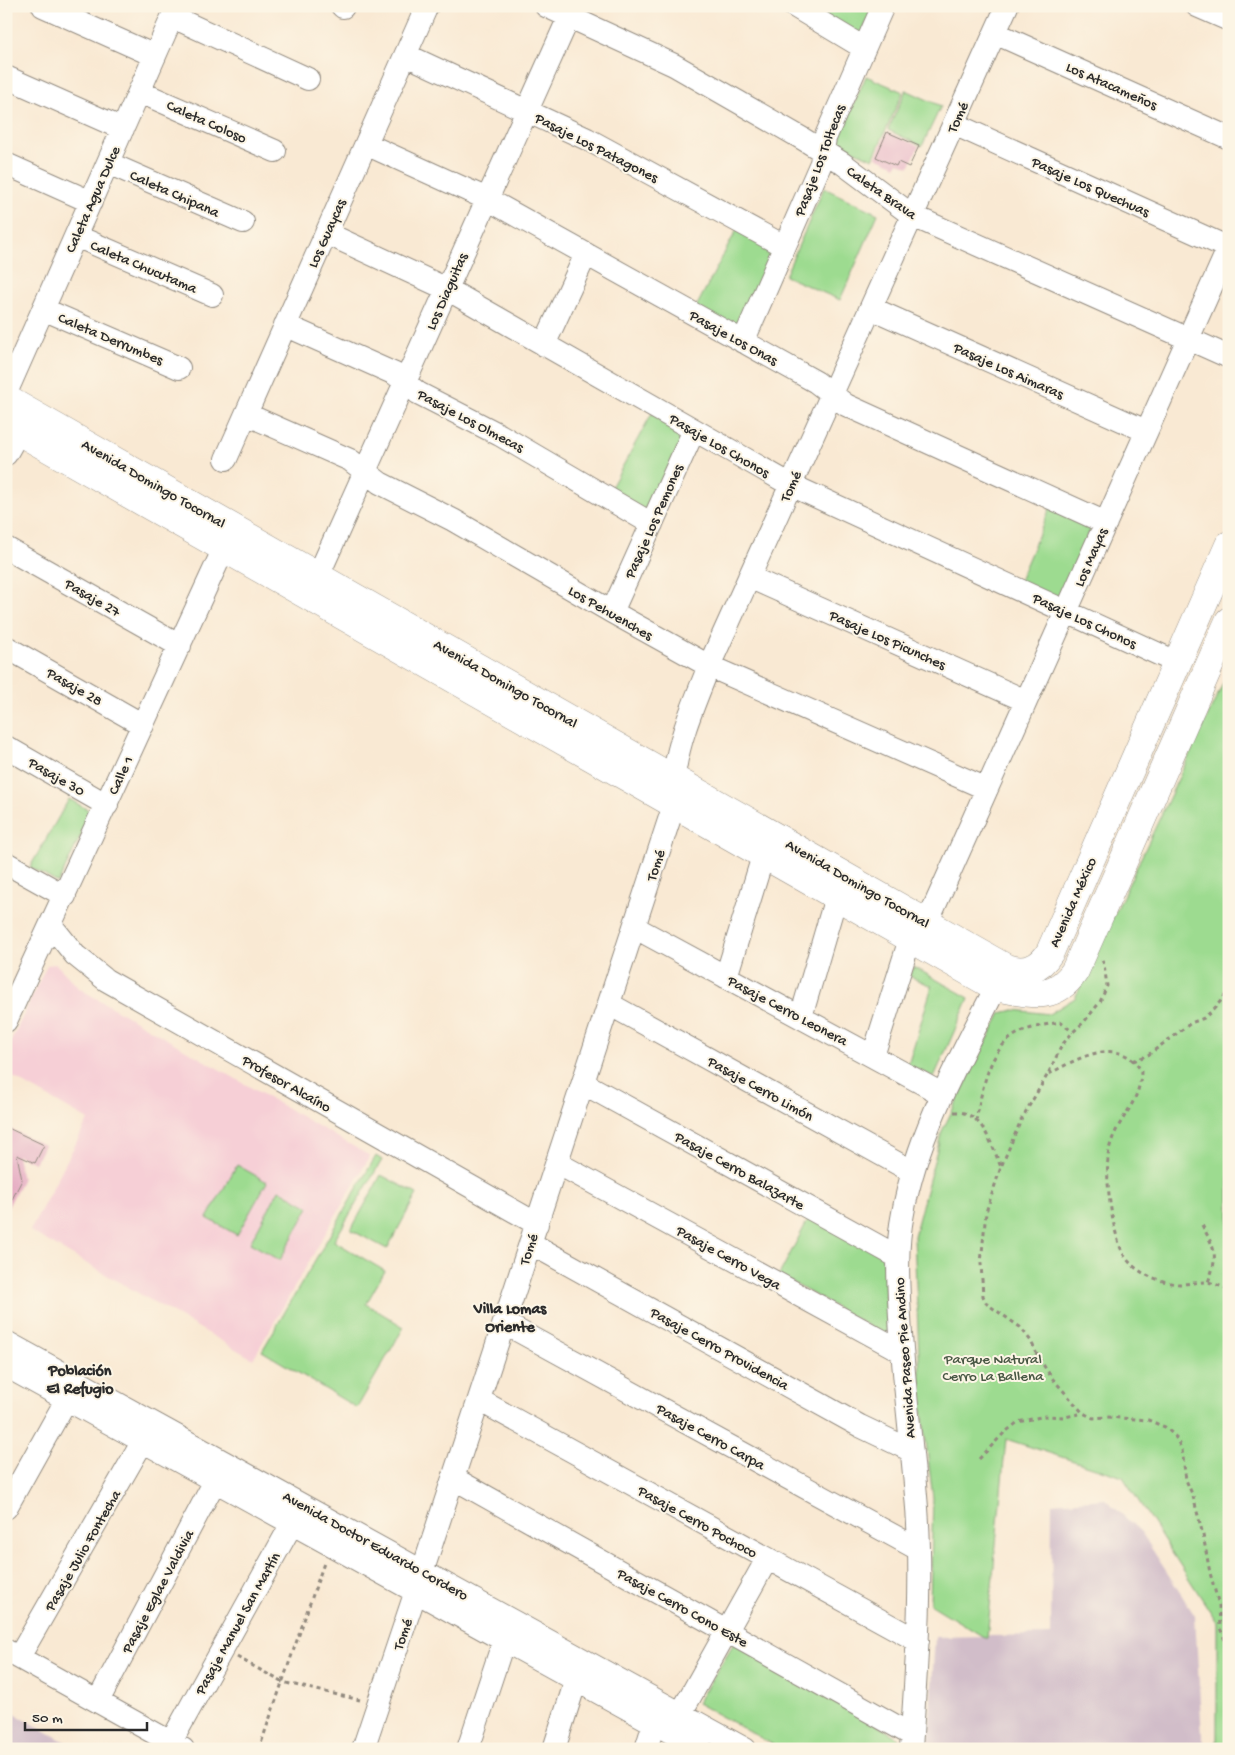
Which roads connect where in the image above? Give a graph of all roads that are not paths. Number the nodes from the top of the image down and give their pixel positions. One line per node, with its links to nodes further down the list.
1 (43, 6): 13 (street)
2 (427, 6): 12 (street, Los Guaycas)
3 (546, 6): 7 (street, Caleta Brava)
4 (794, 6): 11 (street)
5 (883, 6): 11 (street, Pasaje Los Toltecas)
6 (1197, 6): 10 (street)
7 (571, 11): 17 (street, Los Diaguitas); 23 (street, Caleta Brava)
8 (175, 12): 13 (street, Caleta Agua Dulce); 15 (street)
9 (1000, 14): 18 (street, Tomé); 20 (street, Los Atacameños)
10 (1229, 20)
11 (864, 48): 23 (street, Pasaje Los Toltecas)
12 (406, 55): 17 (street, Pasaje Los Patagones); 21 (street, Los Guaycas)
13 (156, 56): 16 (street, Caleta Agua Dulce)
14 (6, 77): 19 (street)
15 (308, 79)
16 (140, 92): 19 (street, Caleta Agua Dulce); 22 (street, Caleta Coloso)
17 (527, 110): 26 (street, Los Diaguitas); 32 (street, Pasaje Los Patagones)
18 (954, 124): 28 (street, Tomé); 33 (street, Pasaje Los Quechuas)
19 (123, 129): 24 (street, Caleta Agua Dulce)
20 (1229, 138)
21 (366, 144): 26 (street, Pasaje Los Onas); 30 (street, Los Guaycas)
22 (275, 151)
23 (823, 151): 28 (street, Caleta Brava); 32 (street, Pasaje Los Toltecas)
24 (108, 163): 27 (street, Caleta Agua Dulce); 29 (street, Caleta Chipana)
25 (8, 170): 27 (street)
26 (487, 199): 34 (street, Pasaje Los Onas); 35 (street, Los Diaguitas)
27 (91, 202): 31 (street, Caleta Agua Dulce)
28 (913, 216): 37 (street, Tomé); 40 (street, Caleta Brava)
29 (243, 222)
30 (326, 233): 35 (street, Pasaje Los Chonos); 39 (street, Los Guaycas)
31 (76, 236): 36 (street, Caleta Chucutama); 38 (street, Caleta Agua Dulce)
32 (784, 246): 41 (street, Pasaje Los Toltecas)
33 (1229, 247): 40 (street, Los Mayas)
34 (586, 254): 41 (street, Pasaje Los Onas); 42 (street)
35 (447, 289): 42 (street, Pasaje Los Chonos); 45 (street, Los Diaguitas)
36 (212, 296)
37 (871, 308): 47 (street, Tomé); 51 (street, Pasaje Los Aimaras)
38 (44, 309): 44 (street, Caleta Derrumbes); 46 (street, Caleta Agua Dulce)
39 (285, 326): 45 (street, Pasaje Los Olmecas); 49 (street, Los Guaycas)
40 (1188, 338): 43 (street, Caleta Brava); 51 (street, Los Mayas)
41 (743, 342): 47 (street, Pasaje Los Onas)
42 (544, 345): 50 (street, Pasaje Los Chonos)
43 (1229, 357)
44 (179, 368)
45 (405, 382): 54 (street, Los Diaguitas); 57 (street, Pasaje Los Olmecas)
46 (6, 393)
47 (832, 394): 55 (street, Tomé); 56 (street, Pasaje Los Onas)
48 (6, 398): 58 (main road, Avenida Domingo Tocornal)
49 (246, 414): 53 (street, Los Guaycas); 54 (street, Los Pehuenches)
50 (694, 430): 55 (street, Pasaje Los Chonos); 57 (street, Pasaje Los Pemones)
51 (1146, 431): 56 (street, Los Mayas)
52 (11, 436): 58 (main road, Avenida Domingo Tocornal)
53 (226, 459)
54 (365, 472): 61 (street, Los Diaguitas); 63 (street, Los Pehuenches)
55 (791, 485): 62 (street, Tomé); 64 (street, Pasaje Los Chonos)
56 (1106, 523): 64 (street, Los Mayas)
57 (652, 524): 63 (street, Pasaje Los Pemones)
58 (229, 538): 61 (main road, Avenida Domingo Tocornal); 66 (street, Calle 1); 76 (main road, Avenida Domingo Tocornal)
59 (1229, 545): 68 (main road, Avenida México)
60 (6, 548): 66 (street, Pasaje 27)
61 (318, 576): 73 (main road, Avenida Domingo Tocornal)
62 (749, 577): 69 (street, Tomé); 70 (street, Pasaje Los Picunches)
63 (612, 612): 69 (street, Los Pehuenches)
64 (1066, 612): 68 (street, Pasaje Los Chonos); 70 (street, Los Mayas)
65 (1229, 620): 85 (main road, Avenida México)
66 (180, 646): 71 (street, Calle 1)
67 (6, 647): 71 (street, Pasaje 28)
68 (1178, 663): 85 (main road, Avenida México)
69 (709, 666): 73 (street, Tomé); 74 (street, Los Pehuenches)
70 (1026, 701): 74 (street, Los Mayas)
71 (143, 725): 75 (street, Calle 1)
72 (6, 748): 75 (street, Pasaje 30)
73 (674, 778): 76 (street, Tomé); 83 (main road, Avenida Domingo Tocornal)
74 (987, 789): 83 (street, Los Mayas)
75 (107, 804): 79 (street, Calle 1)
76 (674, 805): 77 (main road, Avenida Domingo Tocornal); 82 (street, Tomé)
77 (763, 856): 80 (main road, Avenida Domingo Tocornal); 84 (street)
78 (6, 863): 79 (street)
79 (65, 896): 81 (street, Calle 1)
80 (836, 897): 83 (main road, Avenida Domingo Tocornal); 87 (street)
81 (51, 925): 88 (street, Calle 1); 94 (street, Profesor Alcaíno)
82 (634, 926): 84 (street, Pasaje Cerro Leonera); 86 (street, Tomé)
83 (919, 931): 85 (main road, Avenida Domingo Tocornal); 89 (street, Los Mayas)
84 (726, 977): 87 (street, Pasaje Cerro Leonera)
85 (1001, 978): 91 (street, Avenida Paseo Pie Andino)
86 (609, 1004): 90 (street, Tomé); 93 (street, Pasaje Cerro Limón)
87 (801, 1017): 89 (street, Pasaje Cerro Leonera)
88 (6, 1021)
89 (873, 1056): 91 (street, Pasaje Cerro Leonera)
90 (583, 1084): 92 (street, Tomé); 95 (street, Pasaje Cerro Balazarte)
91 (942, 1094): 93 (street, Avenida Paseo Pie Andino)
92 (557, 1163): 94 (street, Tomé); 98 (street, Pasaje Cerro Vega)
93 (913, 1172): 95 (street, Avenida Paseo Pie Andino)
94 (533, 1234): 96 (street, Tomé); 103 (street, Pasaje Cerro Providencia)
95 (898, 1257): 98 (street, Avenida Paseo Pie Andino)
96 (504, 1323): 101 (street, Tomé); 109 (street, Pasaje Cerro Carpa)
97 (6, 1342): 100 (street, Avenida Doctor Eduardo Cordero)
98 (901, 1350): 103 (street, Avenida Paseo Pie Andino)
99 (6, 1366): 100 (street, Avenida Doctor Eduardo Cordero)
100 (72, 1390): 102 (street, Avenida Doctor Eduardo Cordero); 106 (street); 108 (street, Avenida Doctor Eduardo Cordero)
101 (479, 1400): 104 (street, Tomé); 110 (street, Pasaje Cerro Pochoco)
102 (143, 1441): 105 (street, Avenida Doctor Eduardo Cordero); 116 (street, Pasaje Julio Fontecha)
103 (910, 1450): 109 (street, Avenida Paseo Pie Andino)
104 (453, 1478): 111 (street, Tomé); 113 (street, Pasaje Cerro Cono Este)
105 (215, 1481): 108 (street, Avenida Doctor Eduardo Cordero); 118 (street, Pasaje Eglae Valdivia)
106 (12, 1482): 107 (street)
107 (6, 1508)
108 (297, 1514): 111 (street, Avenida Doctor Eduardo Cordero); 112 (street, Avenida Doctor Eduardo Cordero); 122 (street, Pasaje Manuel San Martín)
109 (918, 1549): 115 (street, Avenida Paseo Pie Andino)
110 (767, 1558): 113 (street); 115 (street, Pasaje Cerro Pochoco)
111 (423, 1570): 112 (street, Tomé); 119 (street, Avenida Doctor Eduardo Cordero)
112 (416, 1592): 114 (street, Avenida Doctor Eduardo Cordero); 123 (street, Tomé)
113 (727, 1631): 119 (street); 121 (street, Pasaje Cerro Cono Este)
114 (504, 1640): 117 (street, Avenida Doctor Eduardo Cordero); 124 (street)
115 (918, 1641): 121 (street, Avenida Paseo Pie Andino)
116 (13, 1654): 118 (street)
117 (576, 1680): 120 (street, Avenida Doctor Eduardo Cordero); 125 (street)
118 (98, 1702): 122 (street)
119 (681, 1713): 128 (street, Avenida Doctor Eduardo Cordero)
120 (654, 1723): 126 (street); 127 (street, Avenida Doctor Eduardo Cordero)
121 (912, 1742)
122 (177, 1745)
123 (363, 1749)
124 (468, 1749)
125 (554, 1749)
126 (646, 1749)
127 (701, 1749)
128 (745, 1749)

